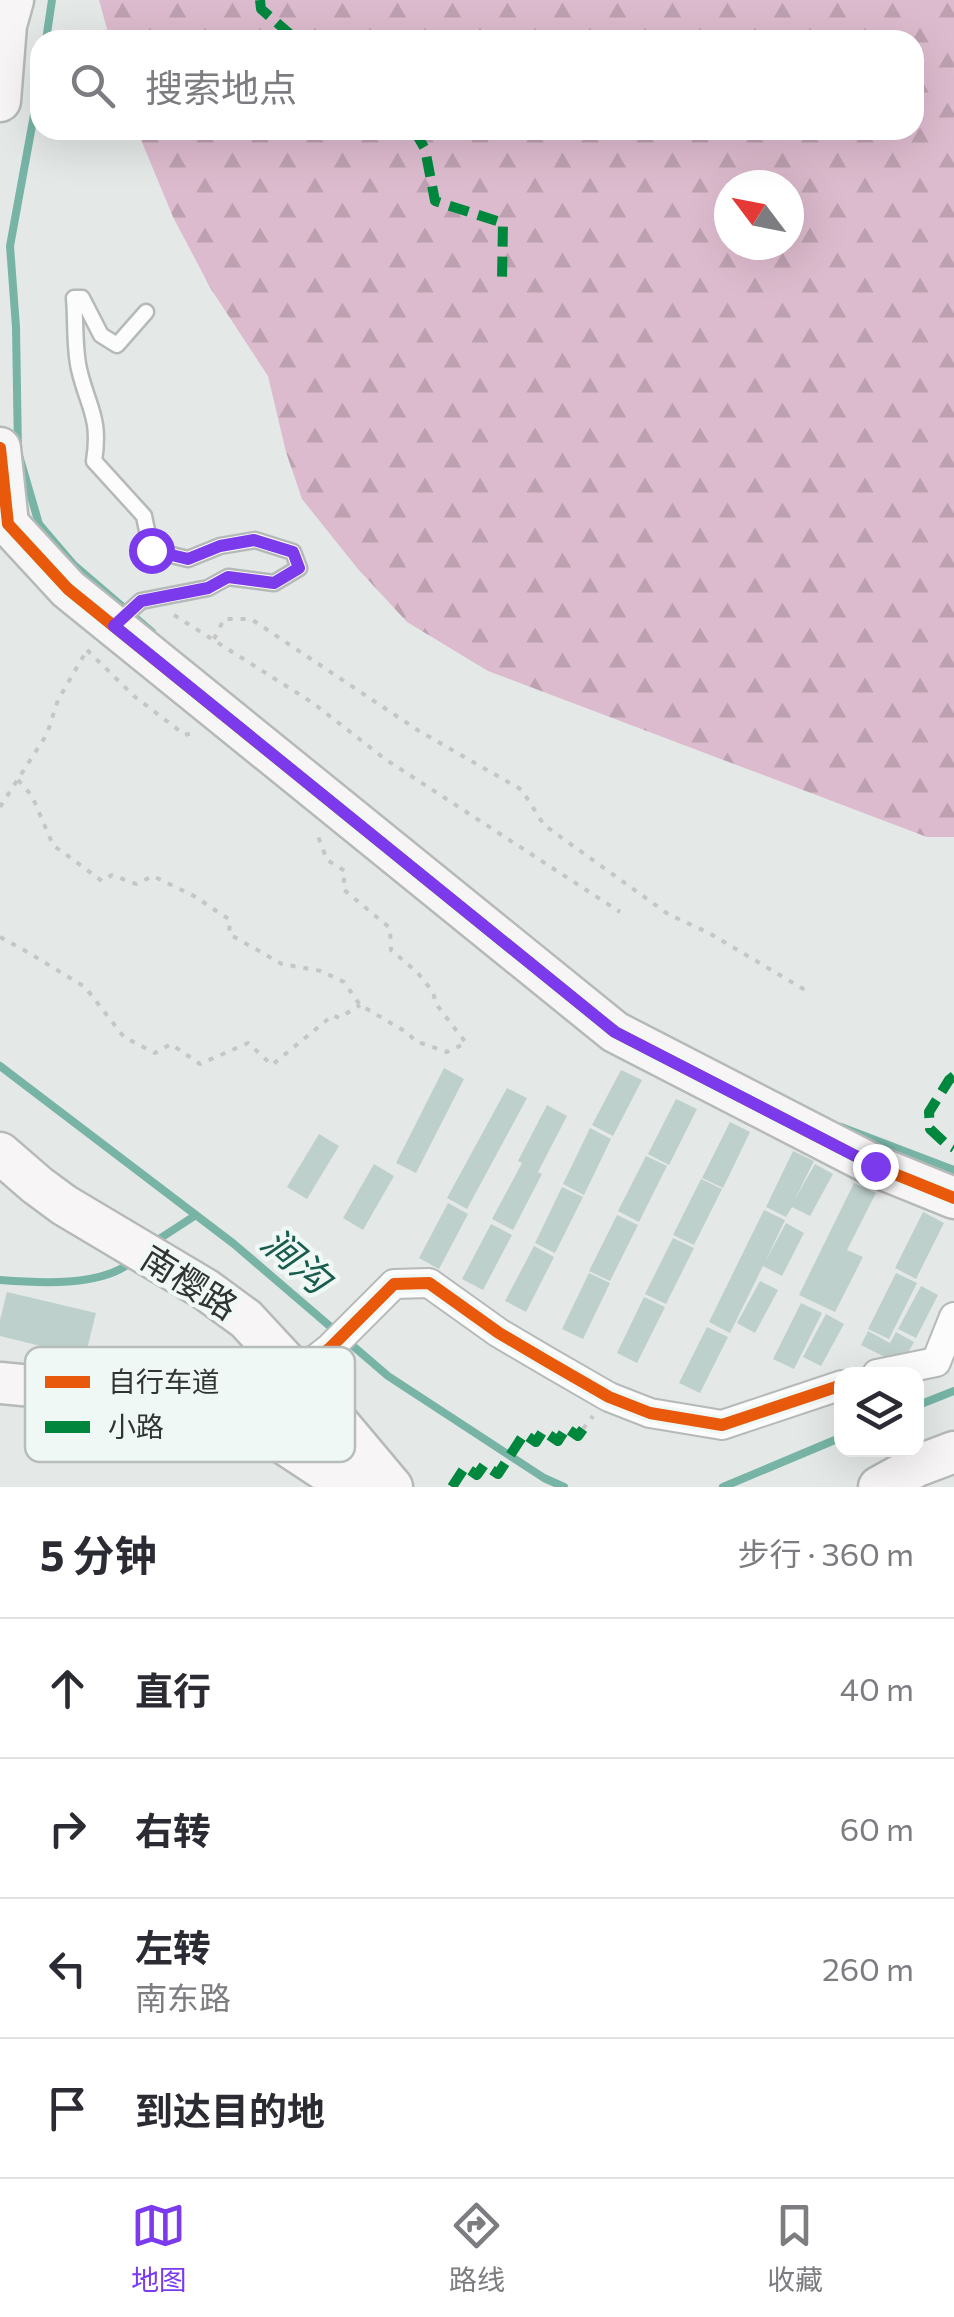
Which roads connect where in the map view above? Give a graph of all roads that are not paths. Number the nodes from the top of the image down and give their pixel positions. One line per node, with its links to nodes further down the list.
1 (6, 23): 2 (street)
2 (0, 101)
3 (146, 312): 5 (lane)
4 (0, 448): 5 (street)
5 (116, 618): 7 (street)
6 (0, 1154): 9 (street, 南樱路)
7 (954, 1198)
8 (954, 1317): 11 (street)
9 (272, 1347)
10 (331, 1347): 14 (street)
11 (911, 1367)
12 (0, 1383): 13 (street)
13 (25, 1385)
14 (834, 1388)
15 (355, 1443): 19 (street, 南樱路)
16 (954, 1452): 20 (street)
17 (312, 1462): 18 (street)
18 (350, 1487)
19 (392, 1487)
20 (879, 1487)

